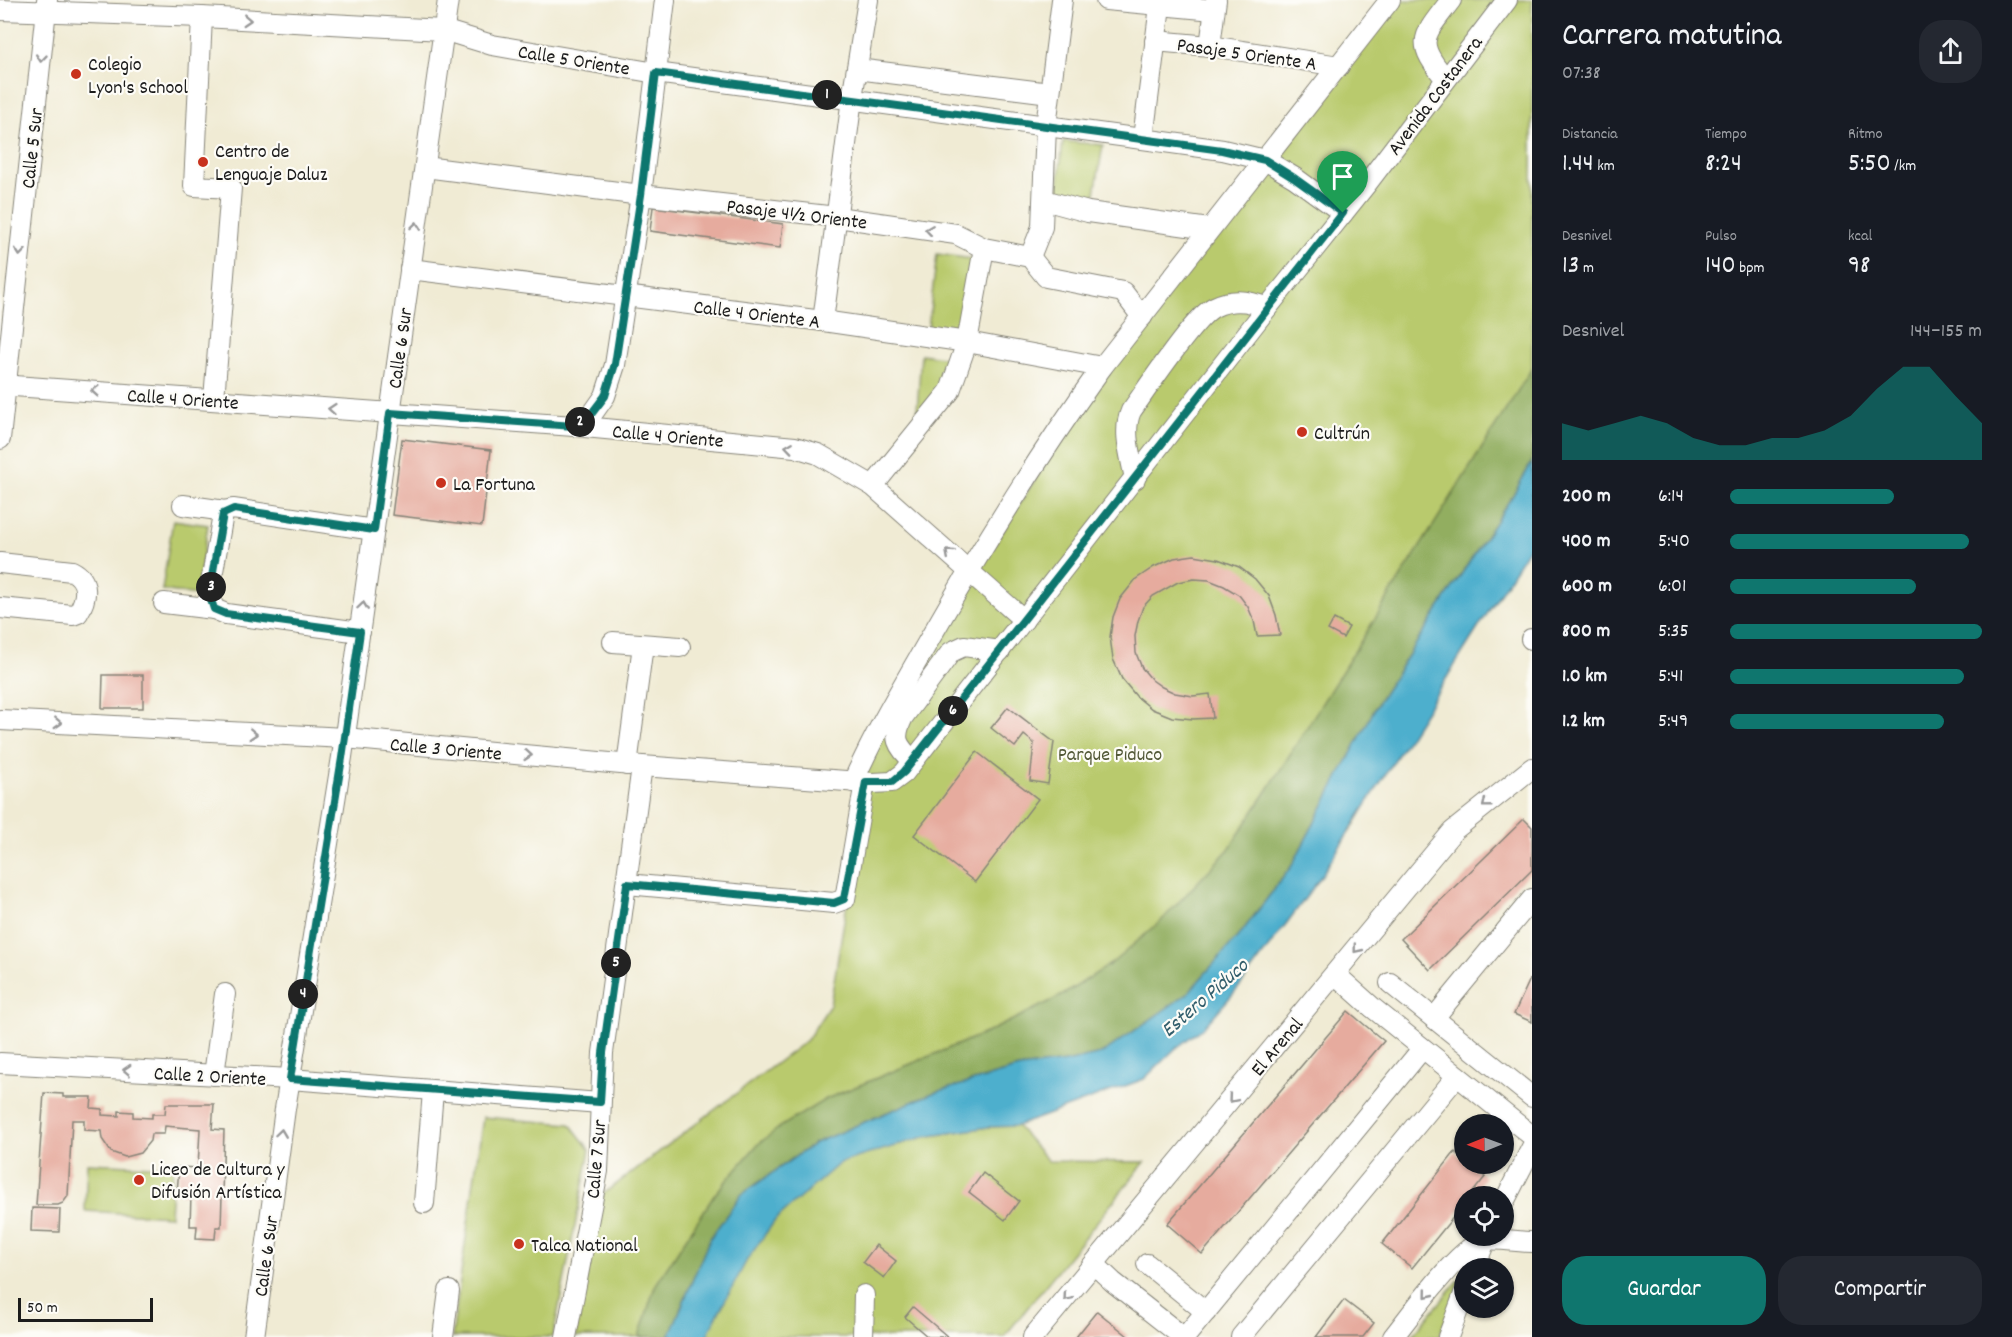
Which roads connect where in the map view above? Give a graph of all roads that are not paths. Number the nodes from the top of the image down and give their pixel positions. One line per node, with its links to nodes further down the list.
1 (448, 0): 14 (street, Calle 6 Sur)
2 (665, 0): 19 (street)
3 (868, 0): 18 (street)
4 (1062, 0): 21 (street)
5 (1106, 0): 11 (street, Pasaje 5 Oriente A)
6 (1451, 0): 20 (street)
7 (1507, 0): 20 (street, Avenida Costanera)
8 (1384, 1): 17 (street)
9 (1215, 5): 11 (street, Pasaje 5 Oriente A); 16 (street)
10 (46, 6): 12 (street, Calle 5 Oriente); 13 (street, Calle 5 Oriente); 41 (street, Calle 5 Sur, one-way to 41)
11 (1160, 6): 15 (street)
12 (0, 10)
13 (202, 17): 14 (street, Calle 5 Oriente, one-way to 14); 42 (street)
14 (443, 30): 19 (street, Calle 5 Oriente); 26 (street, Calle 6 Sur)
15 (1155, 41): 16 (street, Pasaje 5 Oriente A); 24 (street)
16 (1210, 46): 17 (street, Pasaje 5 Oriente A)
17 (1339, 66): 25 (street)
18 (857, 69): 21 (street); 22 (street)
19 (656, 73): 22 (street, Calle 5 Oriente); 27 (street)
20 (1446, 79): 29 (street, Avenida Costanera)
21 (1050, 93): 23 (street)
22 (852, 98): 23 (street, Calle 5 Oriente); 30 (street)
23 (1046, 126): 24 (street, Calle 5 Oriente); 28 (street)
24 (1143, 138): 25 (street, Calle 5 Oriente)
25 (1265, 160): 29 (street, Calle 5 Oriente); 31 (street)
26 (424, 167): 27 (street, Pasaje 4½ Oriente); 34 (street, Calle 6 Sur, one-way to 26)
27 (641, 195): 30 (street, Pasaje 4½ Oriente); 35 (street)
28 (1044, 200): 31 (street); 33 (street)
29 (1343, 213): 36 (street, Avenida Costanera)
30 (837, 217): 32 (street, Pasaje 4½ Oriente, one-way to 30); 38 (street)
31 (1209, 229): 37 (street)
32 (984, 248): 33 (street, Pasaje 4½ Oriente); 39 (street)
33 (1030, 256): 37 (street)
34 (410, 269): 35 (street, Calle 4 Oriente A); 43 (street, Calle 6 Sur)
35 (626, 296): 38 (street, Calle 4 Oriente A); 44 (street)
36 (1267, 308): 46 (street, Avenida Costanera); 46 (street)
37 (1142, 317): 40 (street)
38 (823, 321): 39 (street, Calle 4 Oriente A)
39 (967, 342): 40 (street, Calle 4 Oriente A); 47 (street)
40 (1102, 367): 52 (street)
41 (3, 386): 42 (street, Calle 4 Oriente, one-way to 41); 45 (street, Calle 5 Sur)
42 (214, 399): 43 (street, Calle 4 Oriente, one-way to 42)
43 (390, 413): 44 (street, Calle 4 Oriente); 50 (street, Calle 6 Sur)
44 (574, 426): 47 (street, Calle 4 Oriente, one-way to 44)
45 (0, 439)
46 (1135, 479): 56 (street, Avenida Costanera)
47 (873, 486): 52 (street, Calle 4 Oriente, one-way to 47)
48 (183, 505): 49 (street)
49 (225, 511): 50 (street); 55 (street)
50 (374, 530): 57 (street, Calle 6 Sur, one-way to 50)
51 (0, 563): 54 (street)
52 (969, 570): 56 (street, Calle 4 Oriente); 67 (street)
53 (164, 603): 55 (street)
54 (0, 608)
55 (214, 609): 57 (street)
56 (1024, 620): 61 (street, Avenida Costanera)
57 (360, 632): 63 (street, Calle 6 Sur)
58 (613, 642): 59 (street)
59 (643, 645): 60 (street); 65 (street, Calle 7 Sur)
60 (680, 647)
61 (1000, 651): 64 (street, Avenida Costanera); 64 (street)
62 (0, 720): 63 (street, Calle 3 Oriente, one-way to 63)
63 (345, 738): 65 (street, Calle 3 Oriente, one-way to 65); 79 (street, Calle 6 Sur)
64 (913, 761): 68 (street, Avenida Costanera)
65 (635, 765): 67 (street, Calle 3 Oriente); 69 (street, Calle 7 Sur)
66 (1531, 770): 71 (street, El Arenal, one-way to 71)
67 (859, 782): 68 (street, Calle 3 Oriente); 69 (street)
68 (892, 782)
69 (627, 884): 82 (street, Calle 7 Sur)
70 (1532, 899): 74 (street)
71 (1336, 975): 75 (street); 90 (street, El Arenal, one-way to 90)
72 (1390, 983): 74 (street)
73 (225, 994): 77 (street)
74 (1434, 1018): 81 (street)
75 (1422, 1049): 78 (street); 94 (street)
76 (0, 1063): 77 (street, Calle 2 Oriente, one-way to 76)
77 (214, 1075): 79 (street, Calle 2 Oriente)
78 (1457, 1076): 83 (street); 102 (street)
79 (290, 1079): 80 (street, Calle 2 Oriente); 96 (street, Calle 6 Sur, one-way to 79)
80 (433, 1091): 82 (street, Calle 2 Oriente); 86 (street)
81 (1532, 1097)
82 (600, 1102): 98 (street, Calle 7 Sur)
83 (1532, 1136)
84 (1532, 1147): 85 (street)
85 (1512, 1186)
86 (424, 1203)
87 (1514, 1240): 88 (street)
88 (1532, 1242)
89 (1472, 1246): 103 (street, one-way to 103)
90 (1094, 1264): 100 (street, El Arenal, one-way to 100); 101 (street)
91 (1147, 1264): 94 (street)
92 (449, 1291): 97 (street)
93 (864, 1295): 99 (street)
94 (1206, 1312): 101 (street)
95 (1455, 1318): 104 (street)
96 (254, 1337)
97 (443, 1337)
98 (566, 1337)
99 (863, 1337)
100 (1033, 1337)
101 (1184, 1337)
102 (1241, 1337)
103 (1393, 1337)
104 (1448, 1337)

